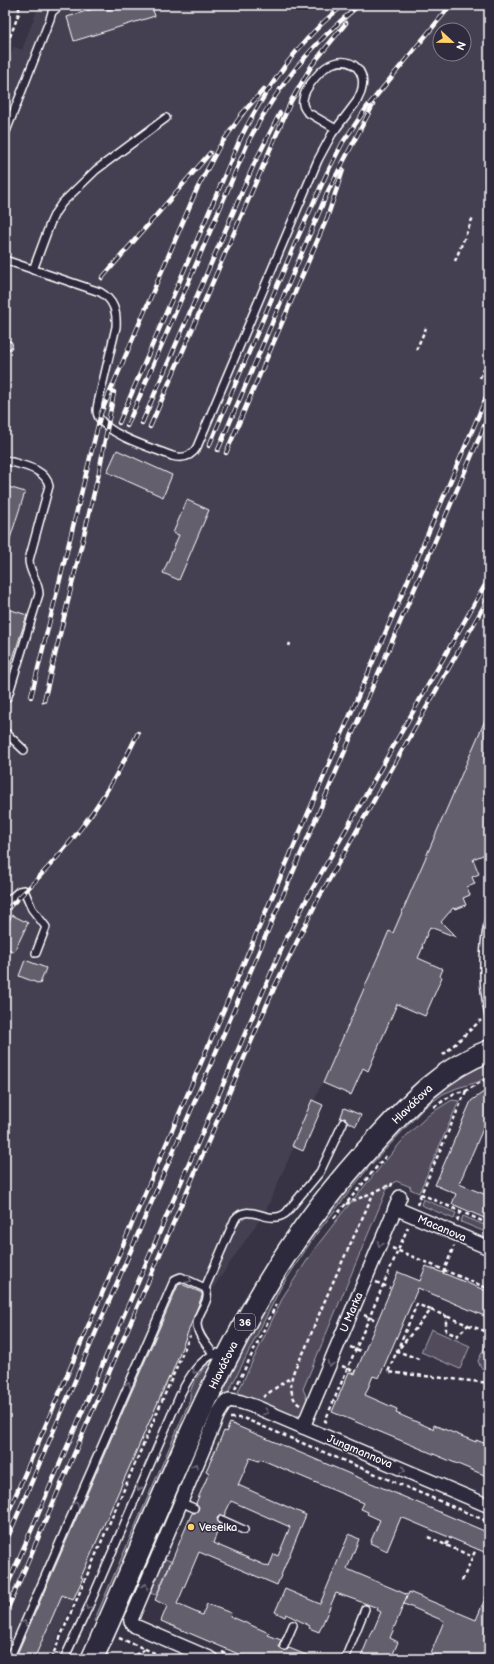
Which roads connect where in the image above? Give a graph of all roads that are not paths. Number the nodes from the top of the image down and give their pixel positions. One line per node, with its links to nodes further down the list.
1 (60, 5): 4 (lane)
2 (166, 118): 6 (lane)
3 (336, 129): 3 (lane); 6 (lane)
4 (5, 134)
5 (5, 260): 6 (lane)
6 (33, 270)
7 (5, 460): 8 (lane)
8 (5, 700)
9 (5, 732): 10 (lane)
10 (24, 750)
11 (5, 904): 13 (lane)
12 (489, 918): 14 (lane)
13 (36, 953)
14 (489, 1017)
15 (489, 1051): 20 (main road, Hlaváčova / 36)
16 (343, 1123): 19 (lane)
17 (397, 1203): 18 (street, Macanova); 22 (street, U Marka, one-way to 22)
18 (489, 1248)
19 (205, 1288): 20 (lane); 32 (lane, one-way to 19)
20 (220, 1355): 33 (lane, one-way to 33); 34 (main road, Hlaváčova / 36)
21 (229, 1400): 22 (street, Jungmannova, one-way to 22); 23 (street, Hlaváčova, one-way to 21)
22 (303, 1427): 24 (street, Jungmannova, one-way to 24)
23 (180, 1502): 25 (lane); 31 (street, Hlaváčova, one-way to 23)
24 (489, 1506)
25 (194, 1508)
26 (222, 1520): 27 (lane)
27 (244, 1530)
28 (365, 1610): 35 (lane)
29 (293, 1625): 30 (lane)
30 (284, 1646)
31 (214, 1654)
32 (9, 1659)
33 (64, 1659)
34 (92, 1659)
35 (344, 1659)

